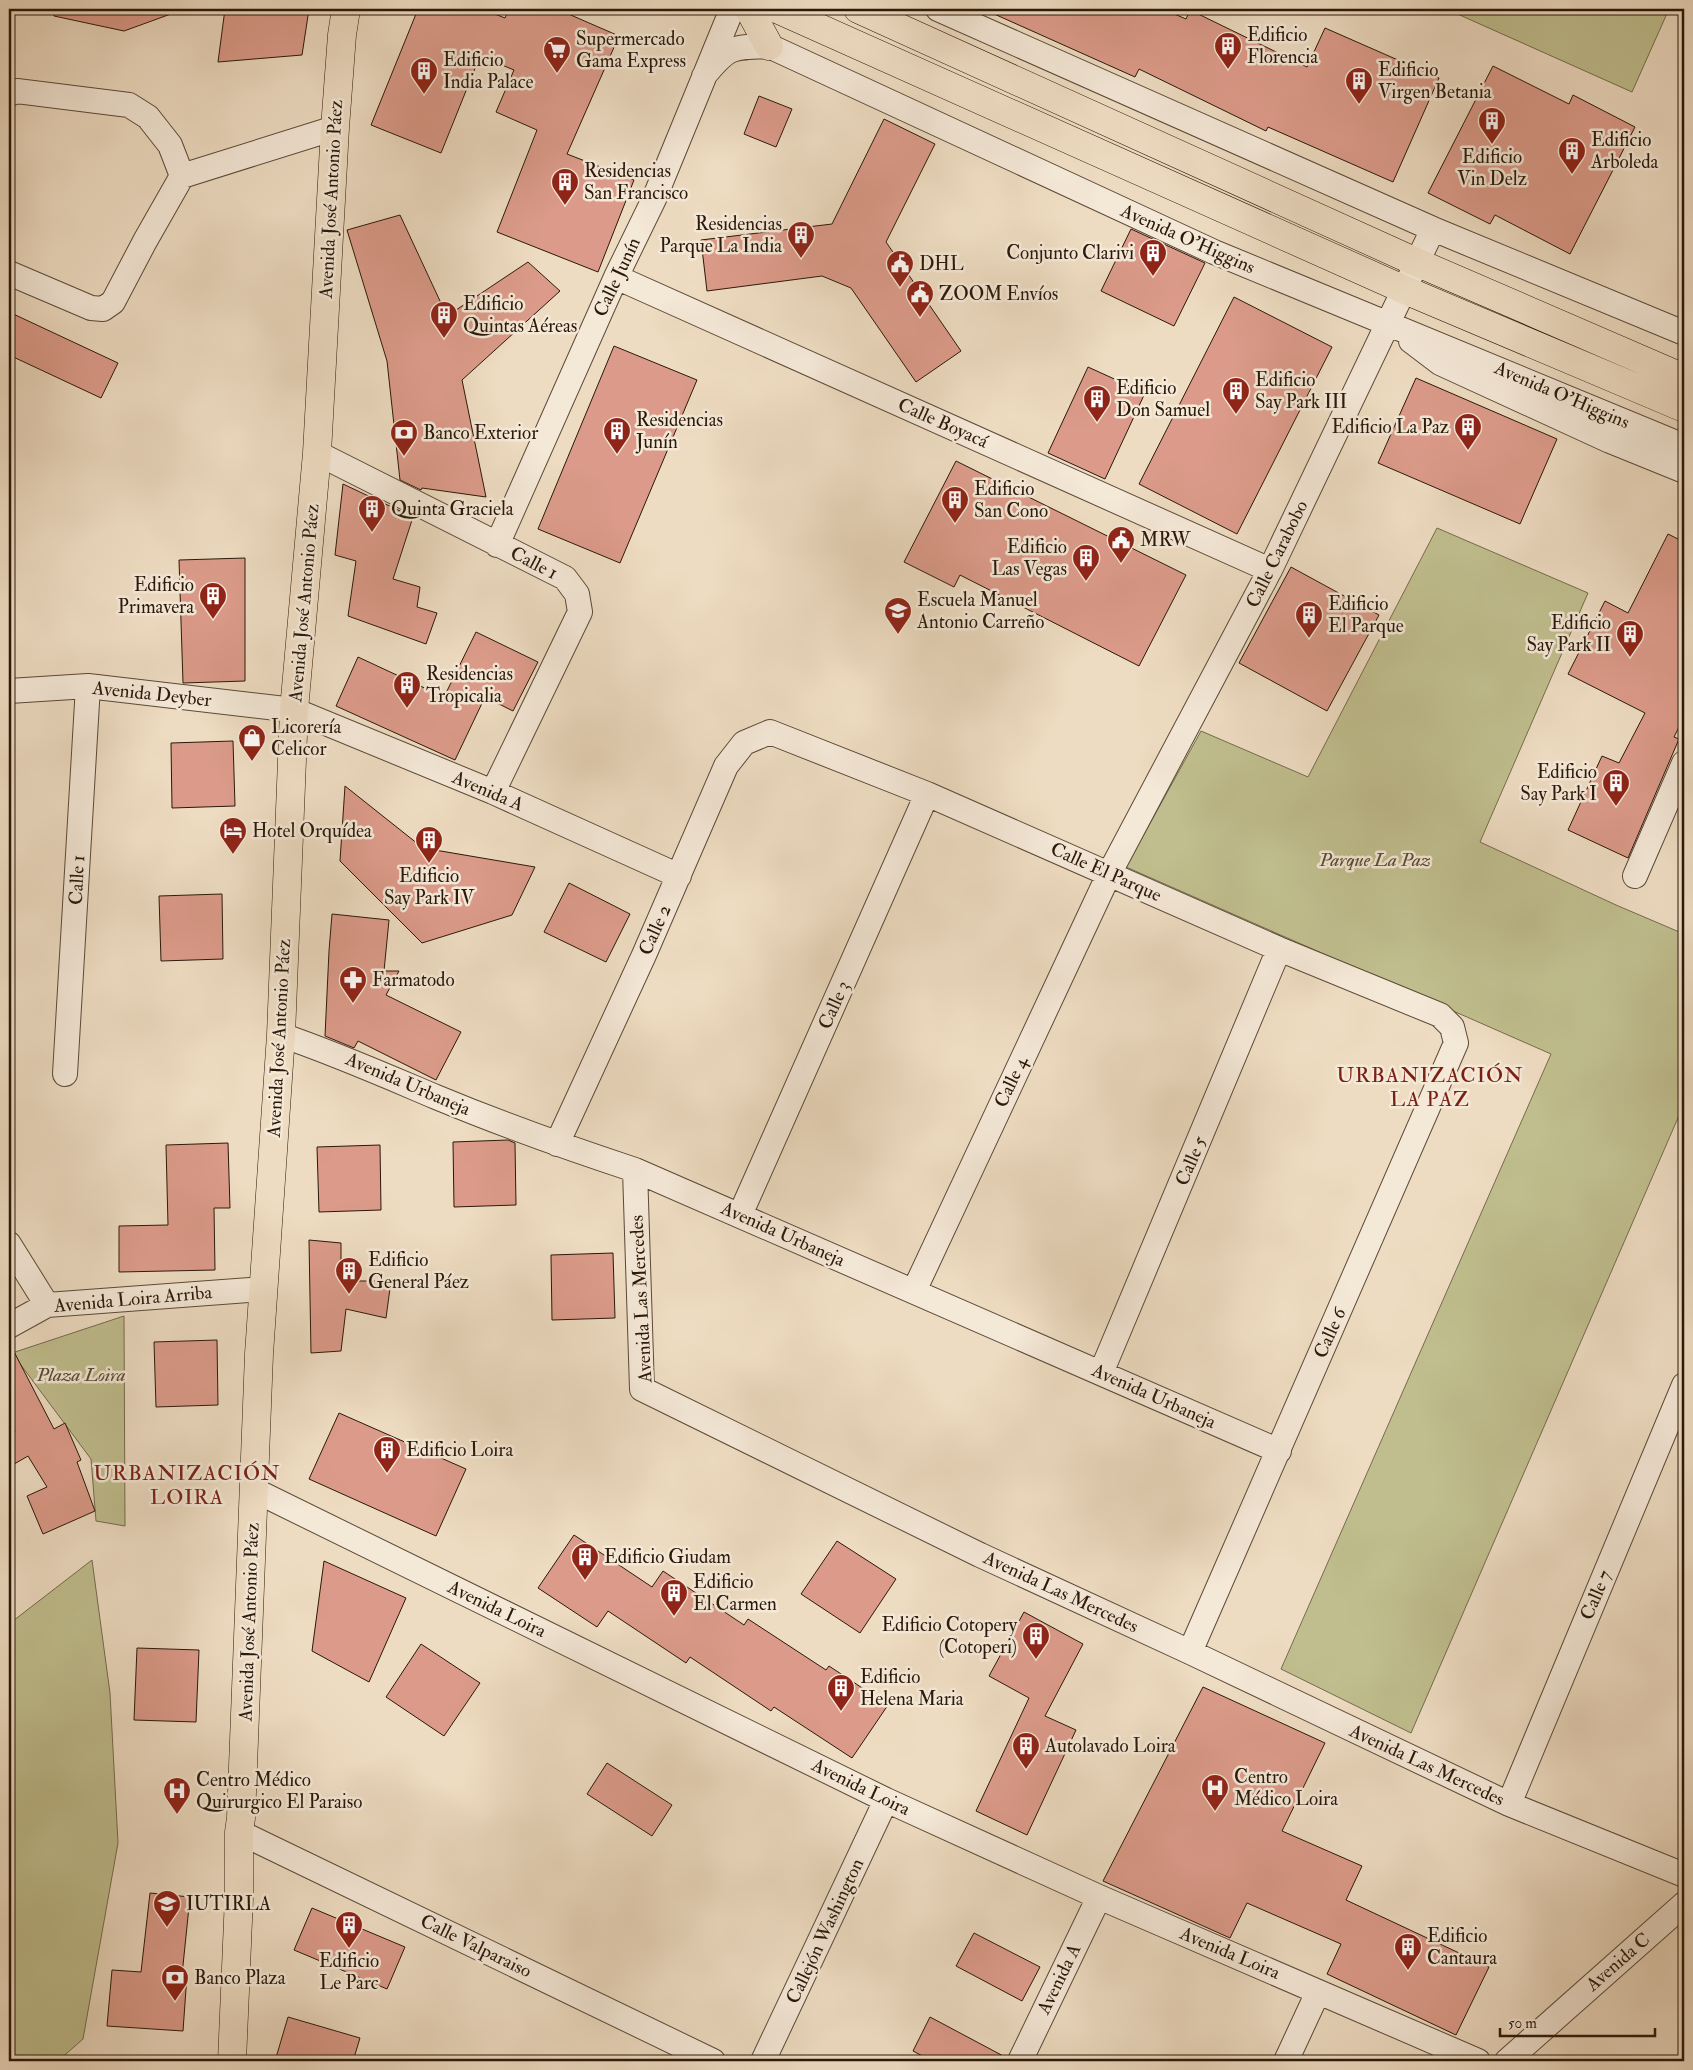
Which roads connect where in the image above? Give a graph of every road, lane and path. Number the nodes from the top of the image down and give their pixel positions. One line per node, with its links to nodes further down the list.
1 (732, 9): 8 (street, Calle Junín)
2 (749, 9): 7 (main road)
3 (777, 9): 16 (main road, Avenida O'Higgins)
4 (858, 9): 13 (main road)
5 (938, 9): 12 (street)
6 (345, 10): 10 (main road, Avenida José Antonio Páez)
7 (769, 46): 8 (street); 17 (street, Avenida O'Higgins)
8 (704, 76): 15 (street, Calle Junín)
9 (9, 94): 11 (street)
10 (335, 128): 11 (street); 22 (main road, Avenida José Antonio Páez)
11 (182, 176): 14 (street)
12 (1433, 228): 13 (street, Calle Carabobo); 18 (street)
13 (1416, 262): 16 (street, Calle Carabobo); 19 (main road)
14 (9, 273)
15 (616, 276): 24 (street, Calle Junín); 25 (street, Calle Boyacá)
16 (1405, 290): 17 (street, Calle Carabobo); 20 (main road, Avenida O'Higgins)
17 (1388, 323): 21 (street, Avenida O'Higgins); 23 (street); 25 (street, Calle Carabobo)
18 (1684, 333)
19 (1684, 378)
20 (1684, 408)
21 (1684, 446)
22 (317, 453): 24 (street, Calle 1); 28 (main road, Avenida José Antonio Páez)
23 (1684, 471)
24 (497, 545): 31 (street, Calle 1)
25 (1270, 570): 33 (street, Calle Carabobo)
26 (88, 686): 27 (street, Avenida Deyber); 28 (street, Avenida Deyber); 39 (street, Calle 1)
27 (9, 691)
28 (294, 710): 31 (street, Avenida A); 38 (main road, Avenida José Antonio Páez)
29 (770, 732): 32 (street, Calle El Parque); 34 (street, Calle 2)
30 (1684, 763): 35 (street)
31 (493, 792): 34 (street, Avenida A)
32 (927, 794): 33 (street, Calle El Parque); 42 (street, Calle 3)
33 (1109, 874): 36 (street, Calle El Parque); 45 (street, Calle 4)
34 (679, 876): 40 (street, Calle 2)
35 (1636, 876)
36 (1279, 949): 37 (street, Calle El Parque); 48 (street, Calle 5)
37 (1440, 1016): 50 (street, Calle 6)
38 (281, 1035): 40 (street, Avenida Urbaneja); 44 (main road, Avenida José Antonio Páez)
39 (65, 1074)
40 (557, 1144): 41 (street, Avenida Urbaneja)
41 (635, 1170): 42 (street, Avenida Urbaneja); 52 (street, Avenida Las Mercedes)
42 (740, 1215): 45 (street, Avenida Urbaneja)
43 (9, 1244): 46 (street)
44 (263, 1289): 46 (street, Avenida Loira Arriba); 51 (main road, Avenida José Antonio Páez)
45 (914, 1291): 48 (street, Avenida Urbaneja)
46 (48, 1305): 47 (street, Avenida Loira Arriba)
47 (9, 1326)
48 (1101, 1373): 50 (street, Avenida Urbaneja)
49 (1684, 1385): 54 (street, Calle 7)
50 (1279, 1451): 52 (street, Calle 6)
51 (254, 1490): 53 (street, Avenida Loira); 55 (main road, Avenida José Antonio Páez)
52 (1190, 1652): 54 (street, Avenida Las Mercedes)
53 (886, 1800): 57 (street, Avenida Loira); 62 (street, Callejón Washington)
54 (1509, 1804): 56 (street, Avenida Las Mercedes)
55 (238, 1832): 60 (main road, Avenida José Antonio Páez); 61 (street, Calle Valparaiso)
56 (1683, 1871)
57 (1099, 1897): 59 (street, Avenida Loira); 63 (street, Avenida A)
58 (1684, 1904): 66 (street, Avenida C)
59 (1318, 1992): 64 (street); 65 (street, Avenida Loira)
60 (232, 2061)
61 (713, 2061)
62 (764, 2061)
63 (1020, 2061)
64 (1286, 2061)
65 (1478, 2061)
66 (1507, 2061)

